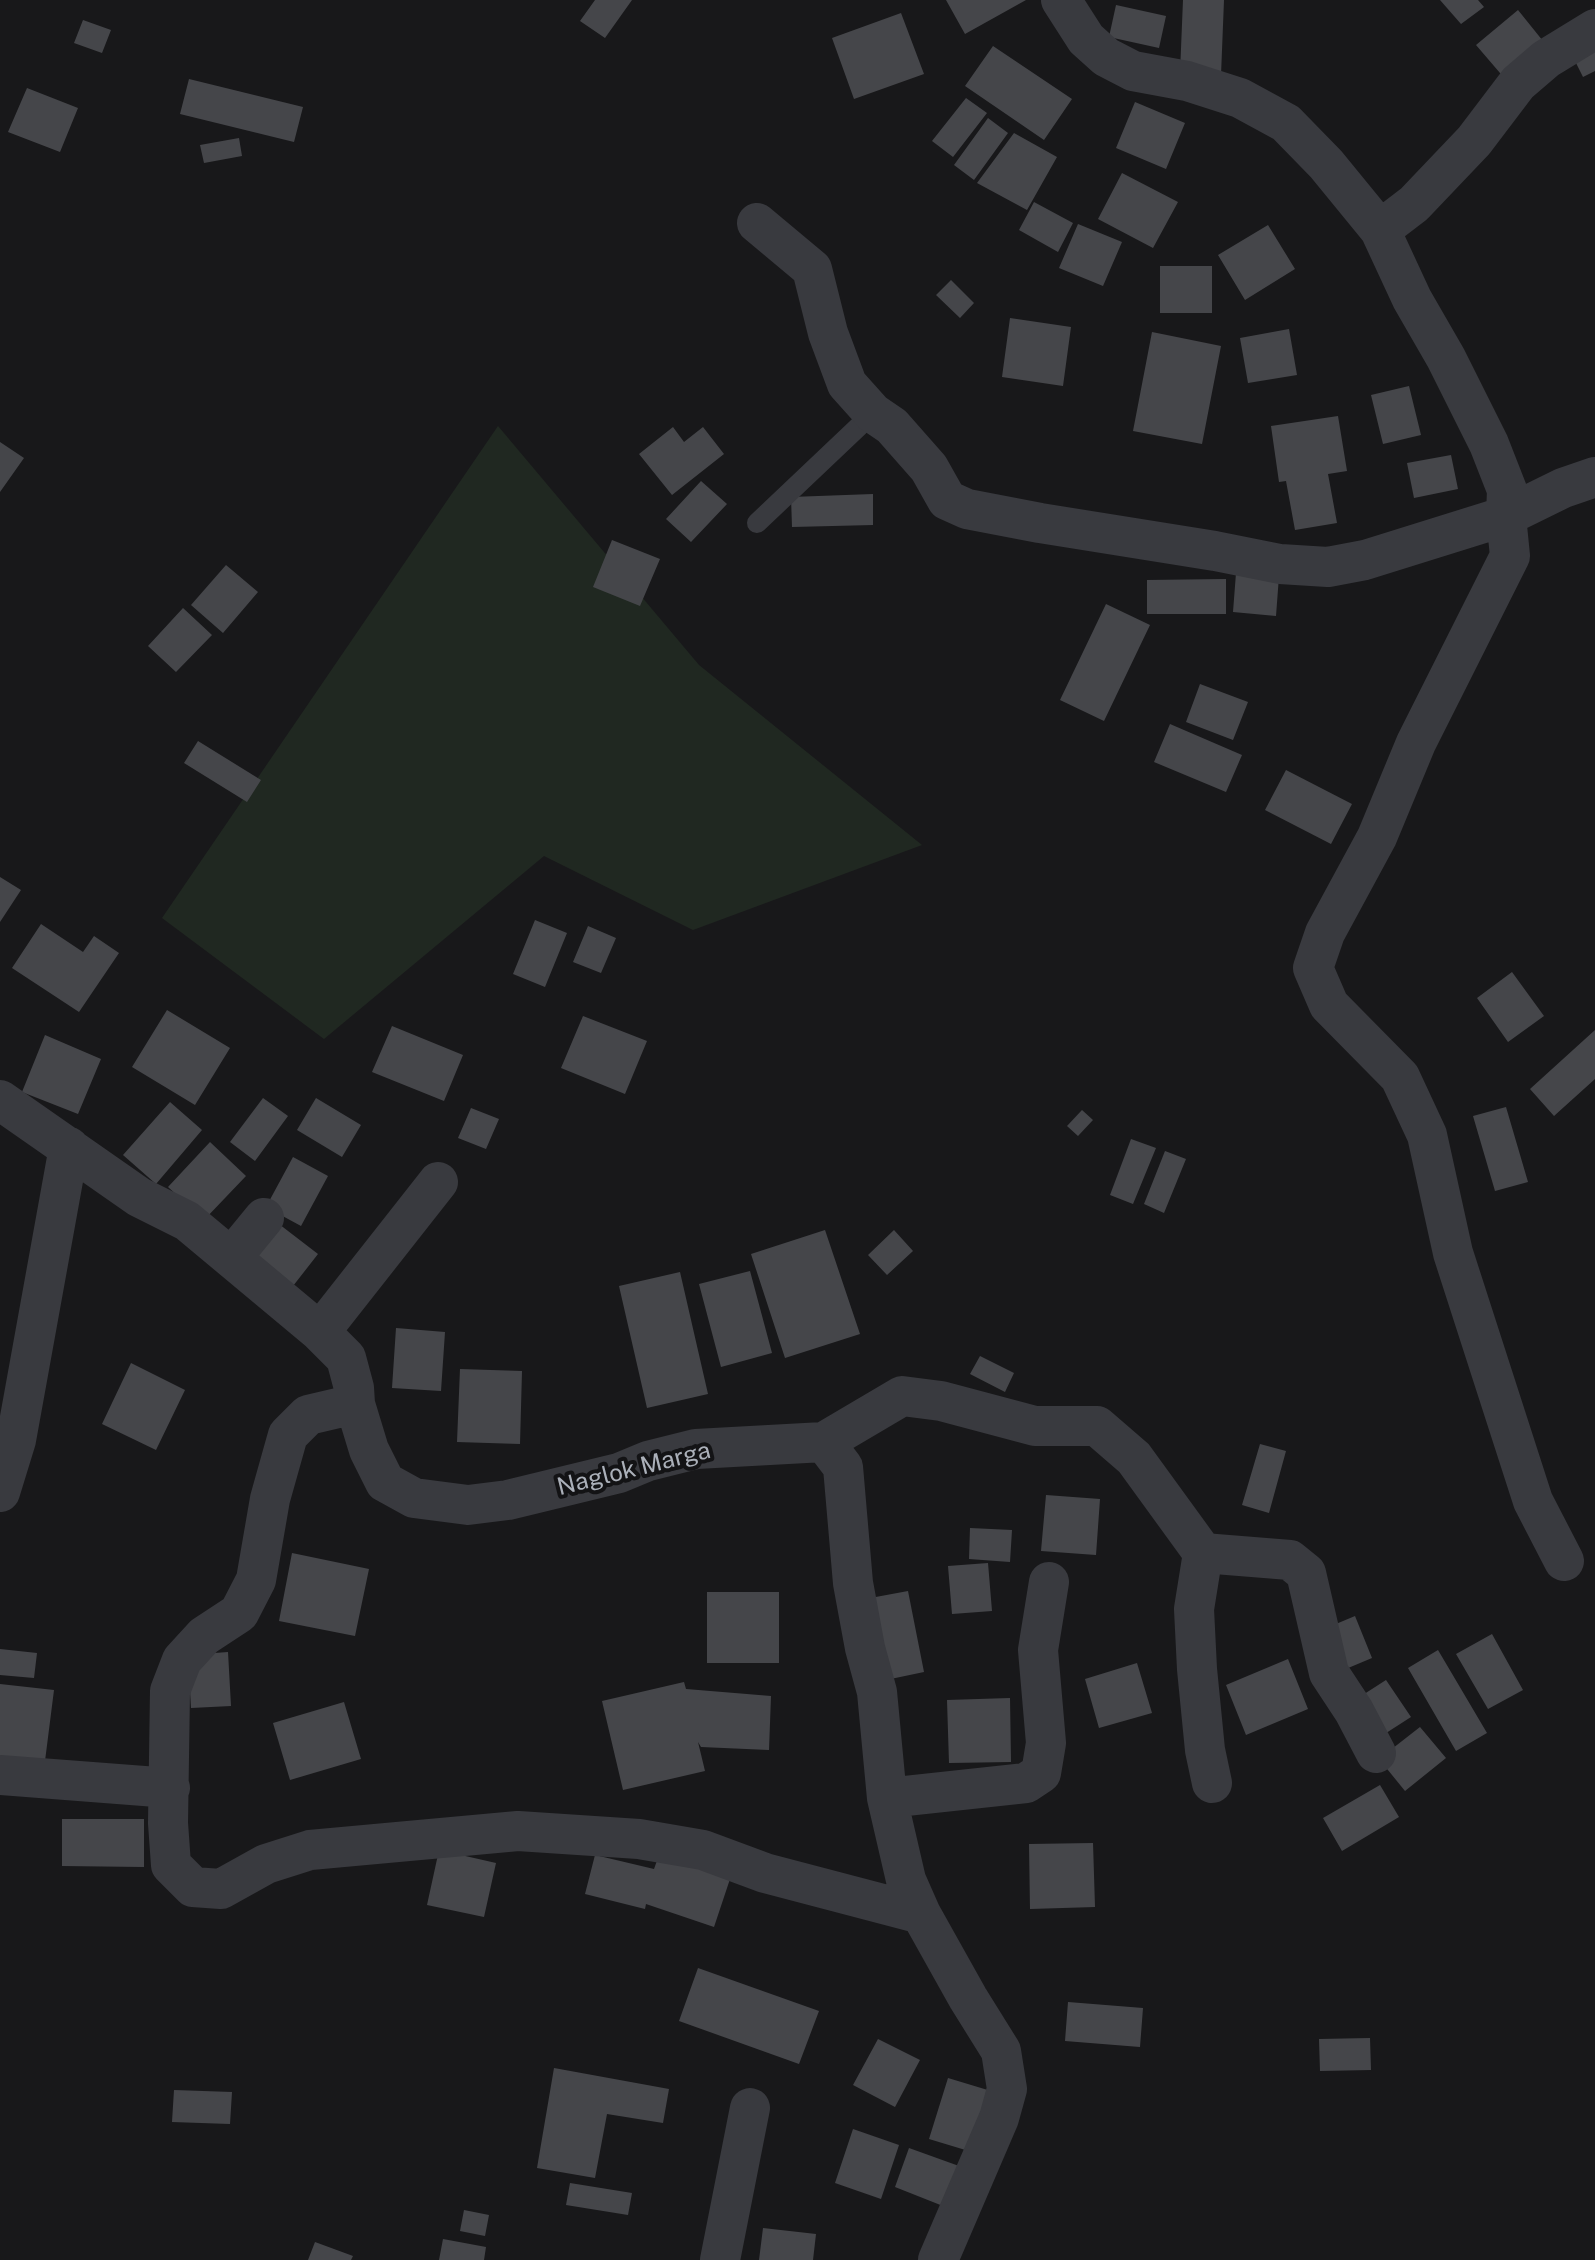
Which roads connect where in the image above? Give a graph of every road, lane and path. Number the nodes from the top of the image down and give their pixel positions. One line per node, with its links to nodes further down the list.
1 (1061, 0): 4 (street)
2 (1595, 29): 4 (street)
3 (757, 223): 5 (street)
4 (1380, 230): 7 (street)
5 (873, 413): 7 (street); 8 (lane)
6 (1595, 477): 7 (street)
7 (1506, 516): 19 (street)
8 (757, 523)
9 (0, 1100): 10 (street, Naglok Marga)
10 (69, 1147): 13 (street, Naglok Marga); 17 (street)
11 (438, 1182): 14 (street)
12 (264, 1218): 13 (street)
13 (232, 1257): 14 (street, Naglok Marga)
14 (320, 1332): 15 (street, Naglok Marga)
15 (355, 1404): 16 (street, Naglok Marga); 24 (street)
16 (824, 1442): 18 (street); 25 (street)
17 (0, 1492)
18 (1203, 1553): 21 (street); 23 (street)
19 (1564, 1561)
20 (1049, 1582): 25 (street)
21 (1376, 1753)
22 (0, 1775): 24 (street)
23 (1212, 1783)
24 (170, 1788): 26 (street)
25 (887, 1798): 26 (street)
26 (921, 1914): 29 (street)
27 (750, 2108): 28 (street)
28 (720, 2260)
29 (938, 2260)

